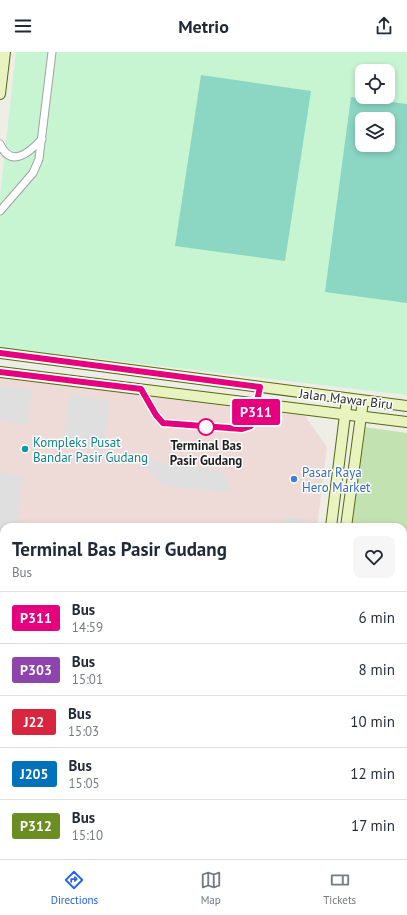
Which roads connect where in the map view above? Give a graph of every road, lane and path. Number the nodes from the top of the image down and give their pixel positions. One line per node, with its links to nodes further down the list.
1 (5, 52): 3 (street)
2 (52, 52): 4 (street)
3 (0, 94)
4 (42, 139): 5 (street); 6 (street)
5 (0, 144)
6 (0, 211)
7 (0, 353): 9 (street, Jalan Mawar Biru)
8 (0, 372): 12 (street, Jalan Mawar Biru)
9 (347, 399): 10 (street, Jalan Mawar Biru); 12 (street)
10 (363, 401): 11 (street, Jalan Mawar Biru); 13 (street)
11 (407, 406)
12 (344, 415): 13 (street, Jalan Mawar Biru); 15 (street)
13 (361, 417): 14 (street, Jalan Mawar Biru); 16 (street)
14 (407, 422)
15 (331, 523)
16 (347, 523)

